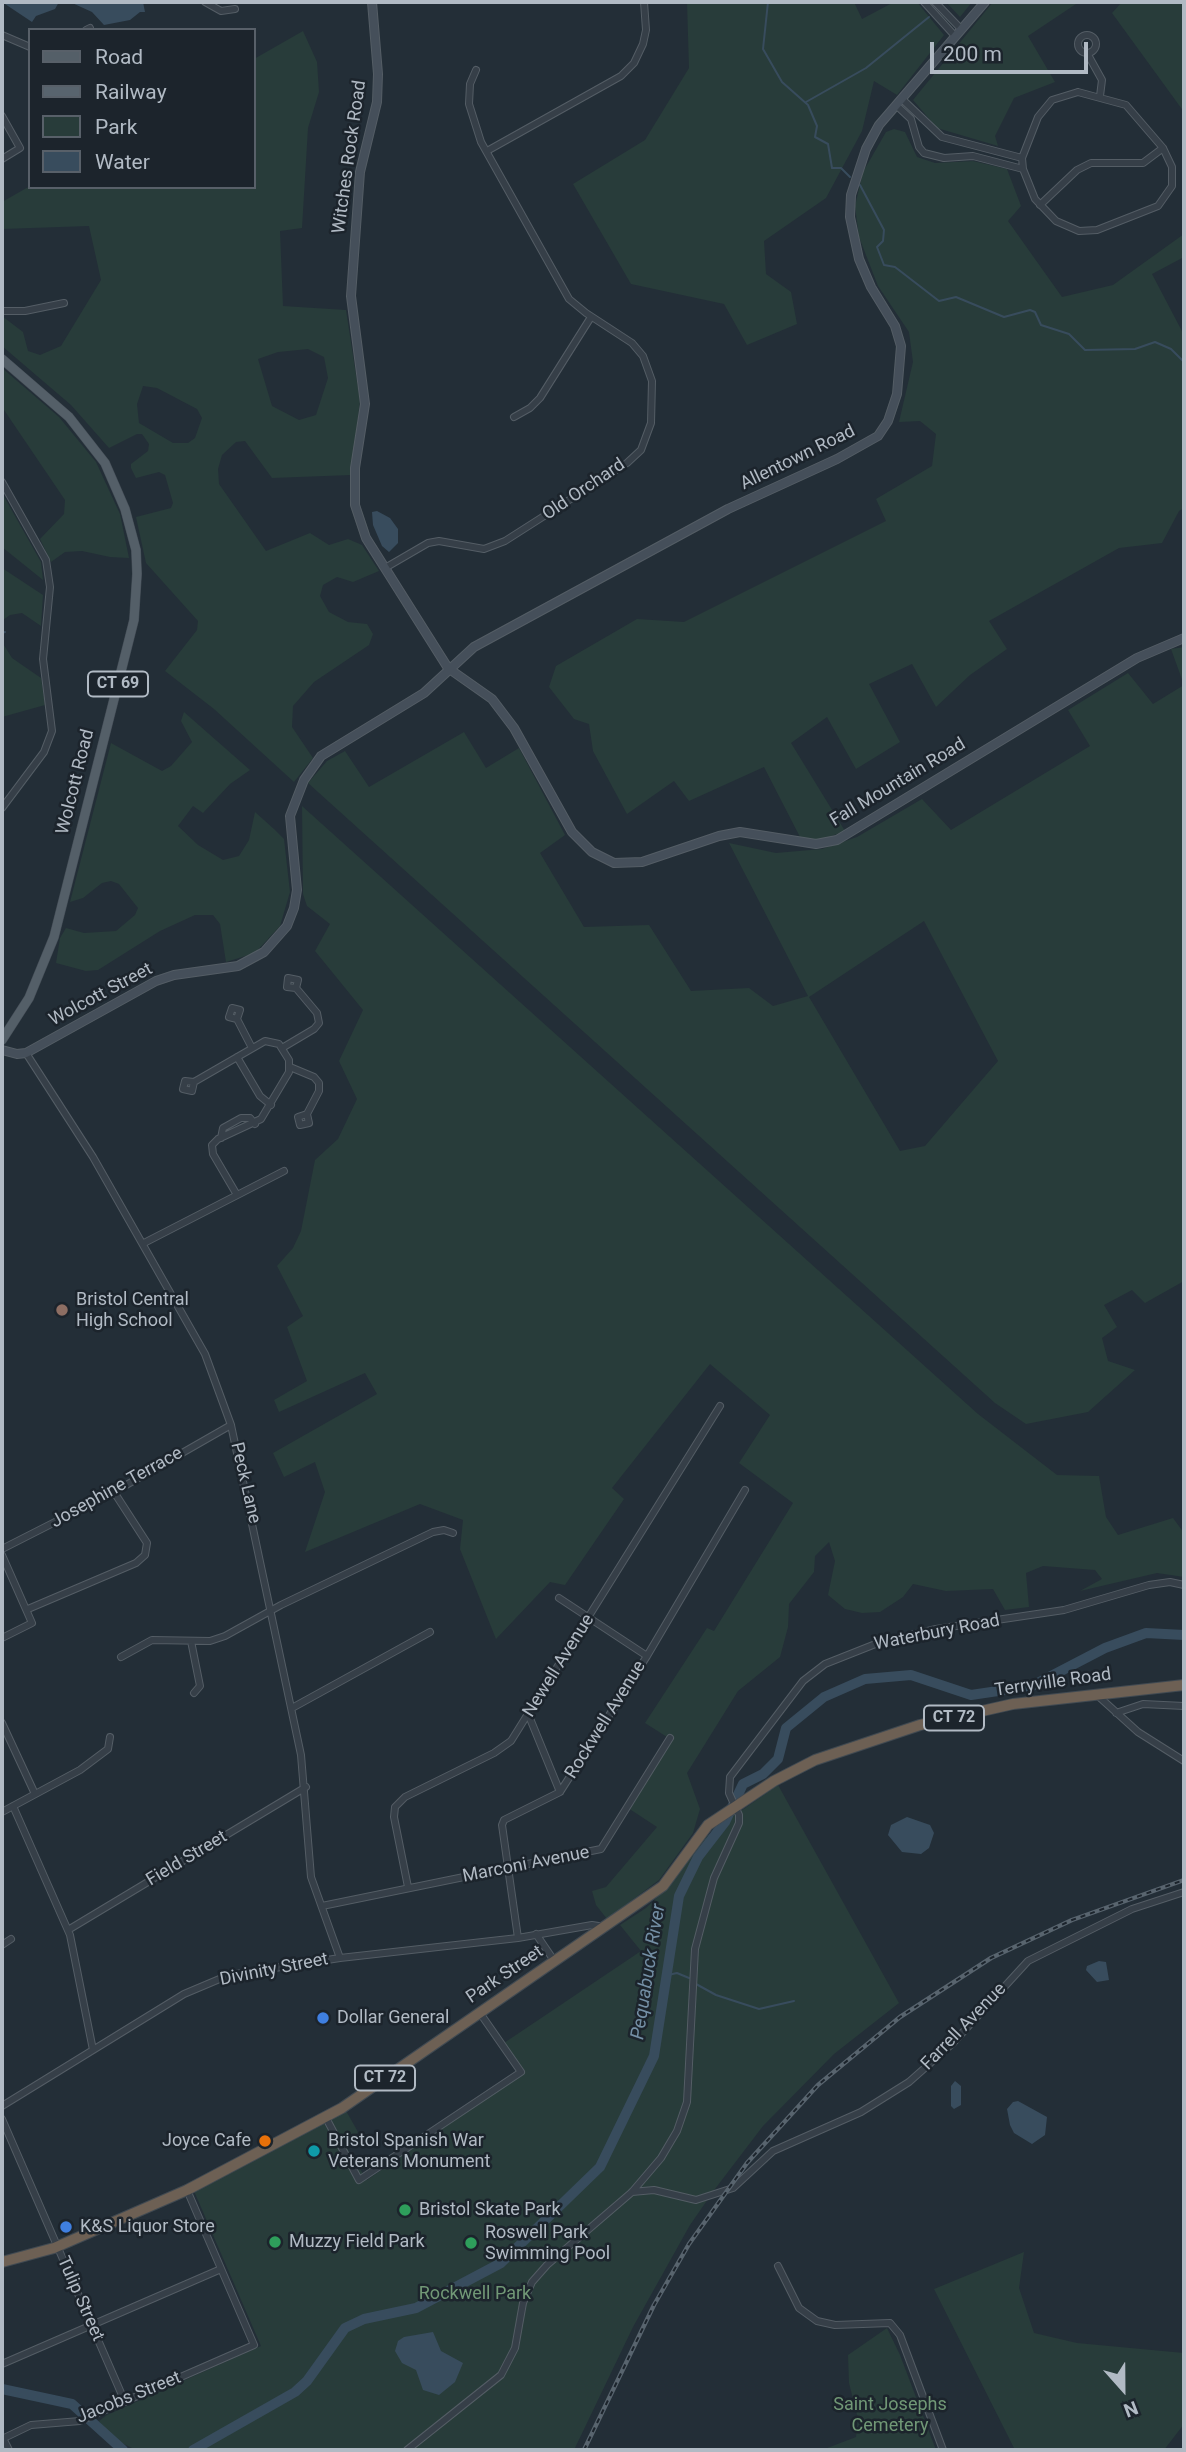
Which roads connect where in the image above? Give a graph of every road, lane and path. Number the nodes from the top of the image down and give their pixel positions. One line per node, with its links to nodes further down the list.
1 (205, 2): 7 (street)
2 (372, 2): 28 (street, Witches Rock Road)
3 (644, 2): 17 (street)
4 (924, 2): 8 (street)
5 (934, 2): 8 (street)
6 (985, 2): 8 (street, Allentown Road)
7 (235, 9)
8 (958, 32): 14 (street, Allentown Road)
9 (2, 35): 10 (street)
10 (28, 46)
11 (1087, 54): 13 (street)
12 (476, 70): 17 (street, Old Orchard)
13 (1100, 96): 16 (street); 18 (street)
14 (899, 102): 18 (street); 20 (street); 30 (street, Allentown Road)
15 (2, 116): 19 (street)
16 (1163, 148): 21 (street); 21 (street)
17 (486, 151): 24 (street, Old Orchard)
18 (1022, 158): 20 (street)
19 (2, 159)
20 (1023, 169): 21 (street)
21 (1040, 205)
22 (64, 303): 23 (street)
23 (2, 310)
24 (592, 317): 26 (street); 28 (street, Old Orchard)
25 (2, 359): 34 (main road, Wolcott Road / CT 69)
26 (514, 416)
27 (2, 482): 31 (street)
28 (385, 568): 30 (street, Witches Rock Road)
29 (1184, 638): 30 (street, Fall Mountain Road)
30 (447, 668): 38 (street, Wolcott Street)
31 (2, 808)
32 (296, 988): 36 (street)
33 (237, 1020): 35 (street)
34 (2, 1040)
35 (252, 1048): 36 (street); 39 (street)
36 (282, 1048): 40 (street)
37 (2, 1050): 38 (street)
38 (26, 1053): 48 (street, Peck Lane)
39 (237, 1057): 41 (street); 42 (street)
40 (290, 1067): 42 (street); 43 (street)
41 (194, 1082)
42 (271, 1105): 44 (street)
43 (307, 1114)
44 (255, 1124): 45 (street); 45 (street)
45 (221, 1138): 47 (street)
46 (284, 1171): 47 (street)
47 (237, 1195): 48 (street)
48 (144, 1243): 50 (street, Peck Lane)
49 (720, 1406): 60 (street, Newell Avenue)
50 (231, 1425): 52 (street, Josephine Terrace); 59 (street, Peck Lane)
51 (745, 1490): 64 (street, Rockwell Avenue)
52 (114, 1492): 54 (street, Josephine Terrace); 58 (street)
53 (453, 1533): 59 (street)
54 (2, 1549)
55 (2, 1555): 58 (street)
56 (1184, 1585): 80 (street, Waterbury Road)
57 (559, 1598): 60 (street)
58 (28, 1609): 62 (street)
59 (272, 1610): 63 (street); 70 (street, Peck Lane)
60 (590, 1617): 64 (street); 72 (street, Newell Avenue)
61 (430, 1632): 70 (street)
62 (2, 1637)
63 (191, 1641): 65 (street); 67 (street)
64 (647, 1656): 78 (street, Rockwell Avenue)
65 (121, 1657)
66 (1184, 1685): 68 (highway, Terryville Road / CT 72)
67 (194, 1693)
68 (1097, 1695): 71 (street); 80 (highway, Terryville Road / CT 72)
69 (1184, 1706): 71 (street)
70 (292, 1707): 77 (street, Peck Lane)
71 (1116, 1713): 76 (street)
72 (529, 1716): 78 (street); 84 (street, Newell Avenue)
73 (2, 1723): 79 (street)
74 (110, 1737): 79 (street)
75 (670, 1738): 83 (street, Marconi Avenue)
76 (1184, 1761)
77 (306, 1787): 86 (street, Peck Lane); 88 (street, Field Street)
78 (560, 1792): 83 (street, Rockwell Avenue)
79 (35, 1794): 81 (street)
80 (735, 1804): 87 (highway, Park Street / CT 72); 101 (street, Waterbury Road)
81 (13, 1806): 82 (street); 88 (street)
82 (2, 1812)
83 (509, 1870): 84 (street, Marconi Avenue); 90 (street, Rockwell Avenue)
84 (408, 1887): 86 (street, Marconi Avenue)
85 (1184, 1892): 101 (street, Farrell Avenue)
86 (322, 1906): 93 (street, Peck Lane)
87 (605, 1927): 89 (street, Divinity Street); 94 (highway, Park Street / CT 72)
88 (68, 1930): 96 (street)
89 (536, 1934): 90 (street, Divinity Street); 94 (street)
90 (518, 1938): 93 (street, Divinity Street)
91 (11, 1940): 92 (street)
92 (2, 1945)
93 (340, 1958): 96 (street, Divinity Street)
94 (555, 1962): 95 (highway, Park Street / CT 72)
95 (480, 2013): 98 (highway, Park Street / CT 72); 98 (street)
96 (93, 2050): 97 (street, Divinity Street)
97 (2, 2106)
98 (326, 2118): 100 (highway, Park Street / CT 72)
99 (2, 2119): 102 (street, Tulip Street)
100 (187, 2190): 102 (highway, Park Street / CT 72); 105 (street)
101 (632, 2192): 111 (street, Waterbury Road)
102 (57, 2247): 103 (highway, Park Street / CT 72); 106 (street, Tulip Street)
103 (2, 2262)
104 (778, 2266): 112 (street)
105 (220, 2269): 106 (street); 108 (street, Jacobs Street)
106 (92, 2325): 107 (street); 108 (street, Tulip Street)
107 (2, 2364)
108 (125, 2402): 109 (street, Jacobs Street)
109 (2, 2439): 110 (street)
110 (9, 2450)
111 (407, 2450)
112 (943, 2450)

